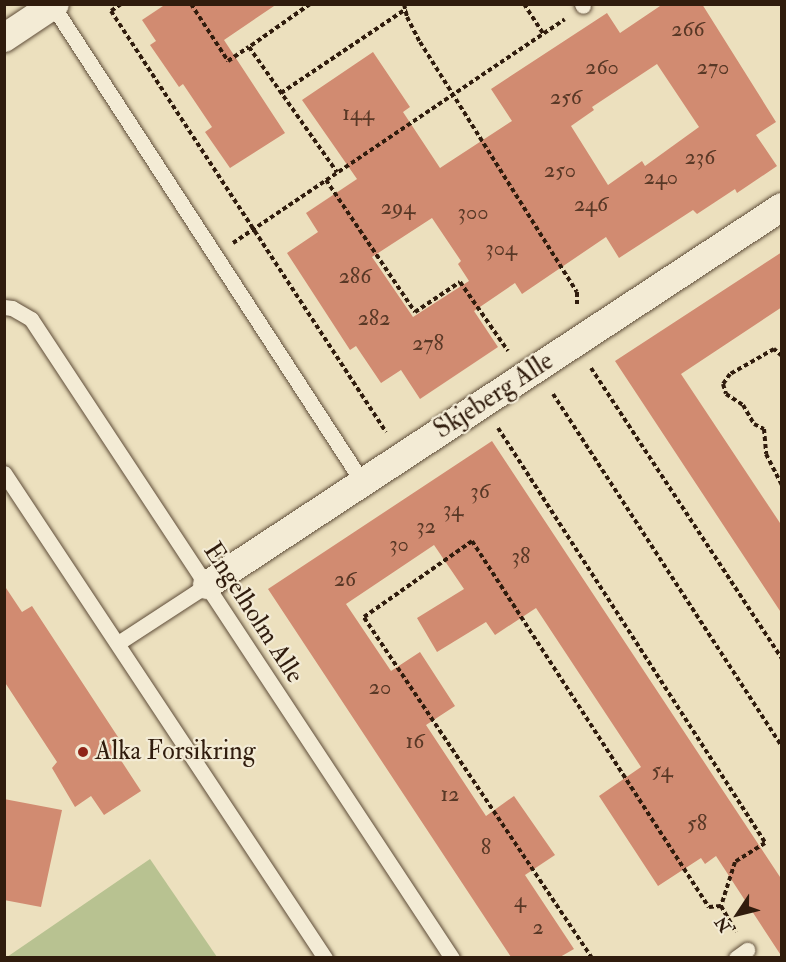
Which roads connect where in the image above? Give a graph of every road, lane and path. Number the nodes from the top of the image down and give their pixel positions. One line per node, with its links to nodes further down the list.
1 (121, 4): 16 (path)
2 (191, 4): 10 (path)
3 (310, 4): 10 (path)
4 (524, 4): 8 (path)
5 (54, 5): 9 (street); 17 (lane)
6 (582, 5): 8 (path)
7 (405, 7): 11 (path); 12 (path)
8 (543, 33): 12 (path)
9 (4, 38)
10 (249, 47): 11 (path)
11 (281, 93): 13 (path)
12 (454, 94): 13 (path); 19 (path)
13 (337, 172): 14 (path)
14 (326, 180): 16 (path); 21 (path)
15 (782, 207): 20 (street, Skjeberg Alle)
16 (254, 228): 17 (path); 26 (path)
17 (215, 255): 28 (lane)
18 (4, 307): 30 (lane, Engelholm Alle)
19 (568, 313)
20 (574, 343): 24 (street, Skjeberg Alle); 32 (path)
21 (508, 352): 23 (path); 24 (path)
22 (782, 356): 29 (path)
23 (499, 358)
24 (536, 369): 25 (street, Skjeberg Alle); 33 (path)
25 (482, 404): 28 (street, Skjeberg Alle); 34 (path)
26 (396, 427)
27 (4, 473): 31 (lane)
28 (363, 483): 30 (street, Skjeberg Alle)
29 (782, 485)
30 (207, 585): 31 (lane); 37 (lane, Engelholm Alle)
31 (118, 644): 36 (lane)
32 (782, 659)
33 (782, 746)
34 (721, 906): 35 (path); 38 (path)
35 (741, 954)
36 (325, 957)
37 (452, 957)
38 (592, 957)

